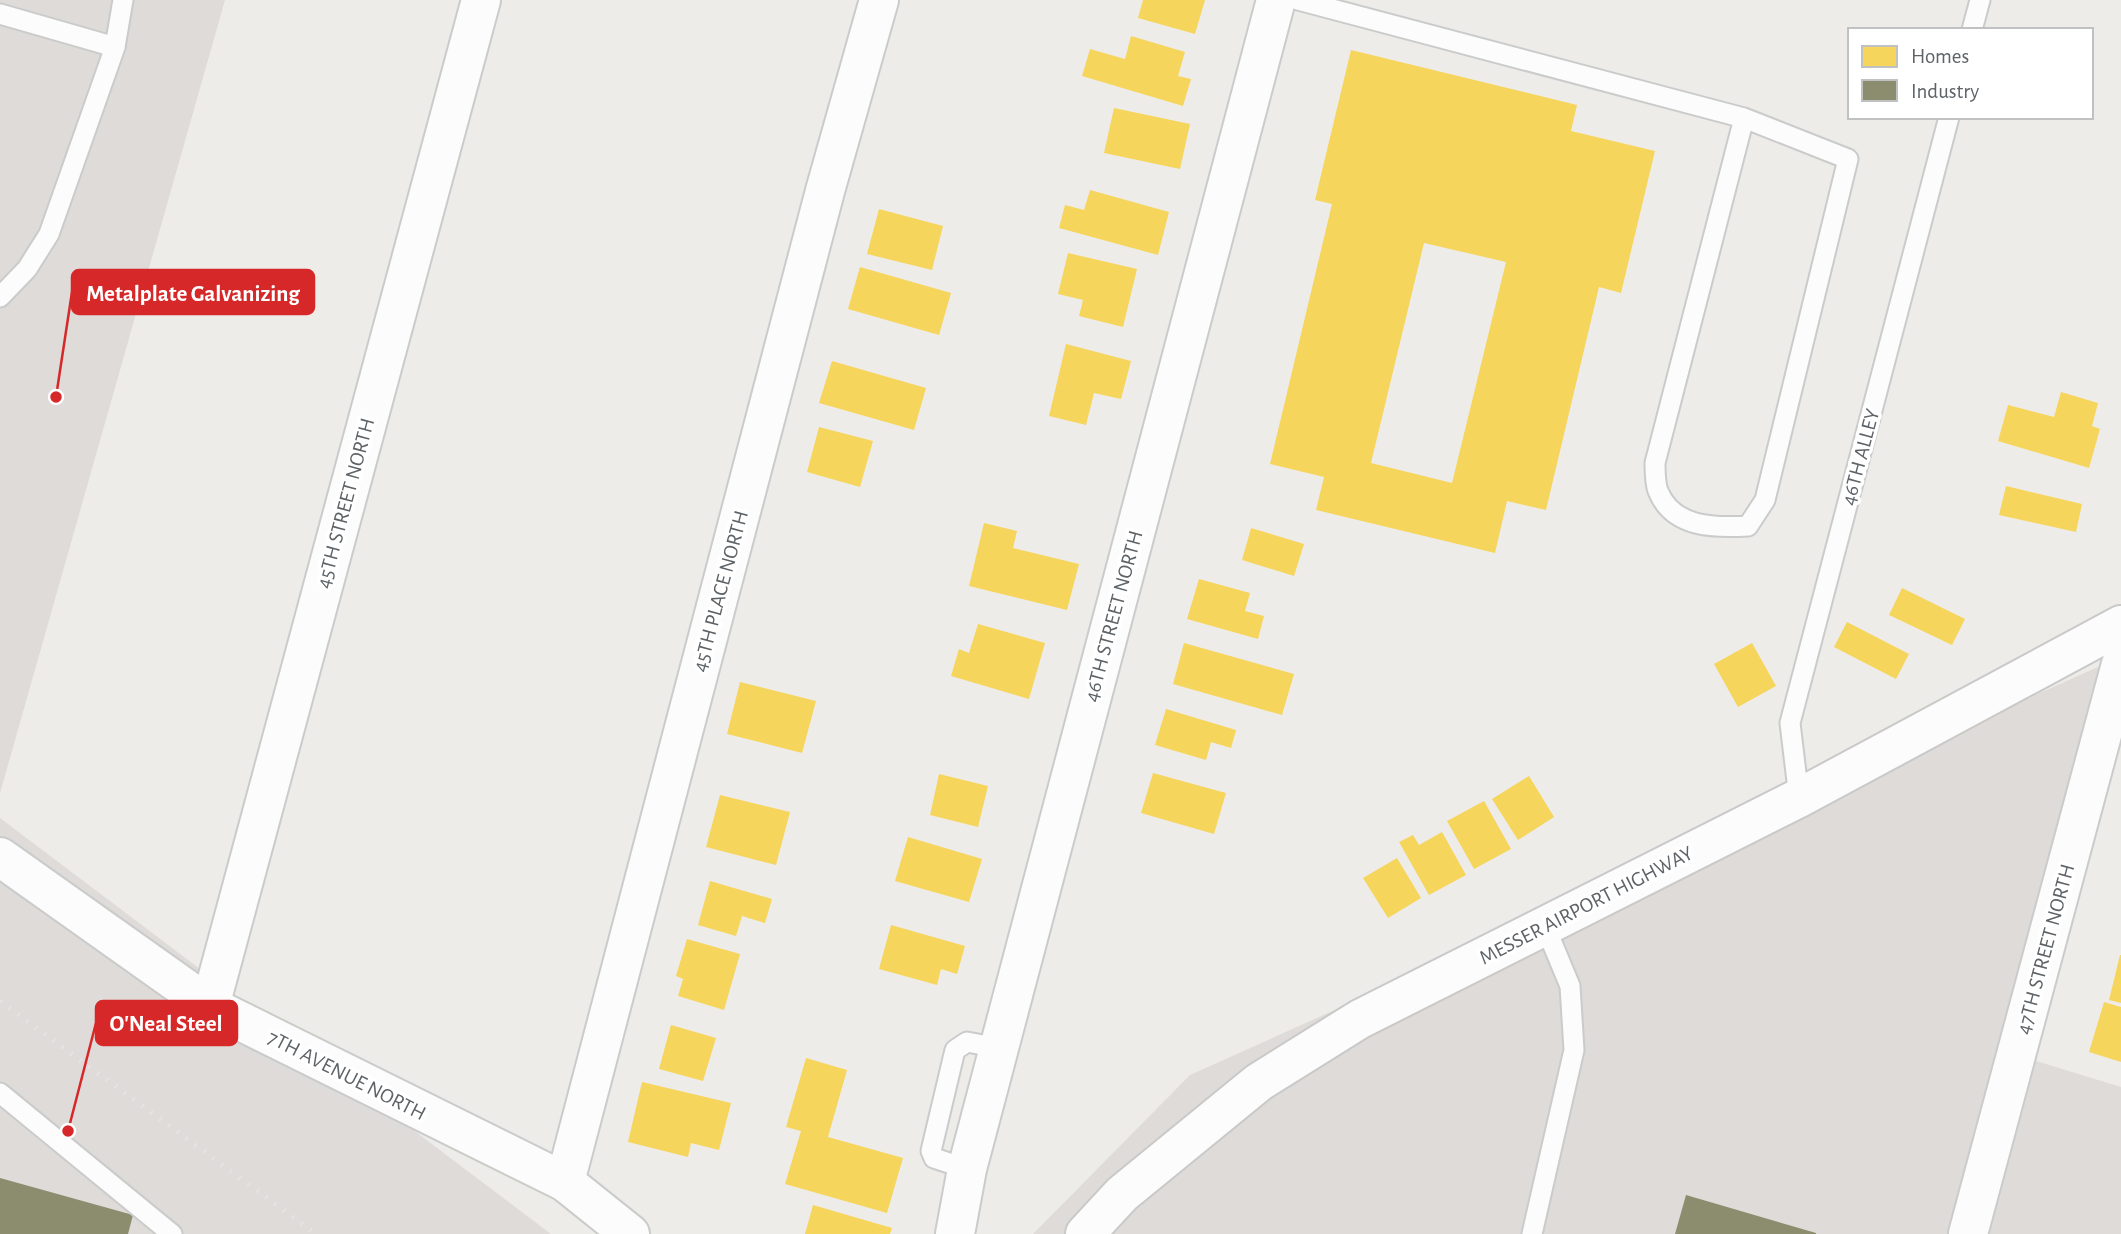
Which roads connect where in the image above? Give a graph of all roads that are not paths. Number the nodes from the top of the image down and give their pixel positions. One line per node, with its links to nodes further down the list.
1 (123, 0): 9 (lane)
2 (481, 0): 18 (street, 45TH STREET NORTH)
3 (879, 0): 20 (street, 45TH PLACE NORTH)
4 (1276, 0): 23 (street, 46TH STREET NORTH)
5 (1298, 0): 10 (lane)
6 (1980, 0): 8 (lane)
7 (0, 14): 9 (lane)
8 (1973, 28)
9 (114, 47): 12 (lane)
10 (1744, 118): 10 (lane)
11 (1948, 119): 15 (lane, 46TH ALLEY)
12 (0, 297)
13 (2121, 625): 15 (street, MESSER AIRPORT HIGHWAY)
14 (2121, 664): 26 (street, 47TH STREET NORTH)
15 (1798, 798): 17 (street, MESSER AIRPORT HIGHWAY)
16 (0, 857): 18 (street, 7TH AVENUE NORTH)
17 (1545, 926): 24 (street, MESSER AIRPORT HIGHWAY); 25 (lane)
18 (209, 1006): 20 (street, 7TH AVENUE NORTH)
19 (0, 1093): 21 (lane)
20 (565, 1182): 22 (street, 7TH AVENUE NORTH)
21 (172, 1234)
22 (630, 1234)
23 (955, 1234)
24 (1085, 1234)
25 (1532, 1234)
26 (1968, 1234)

